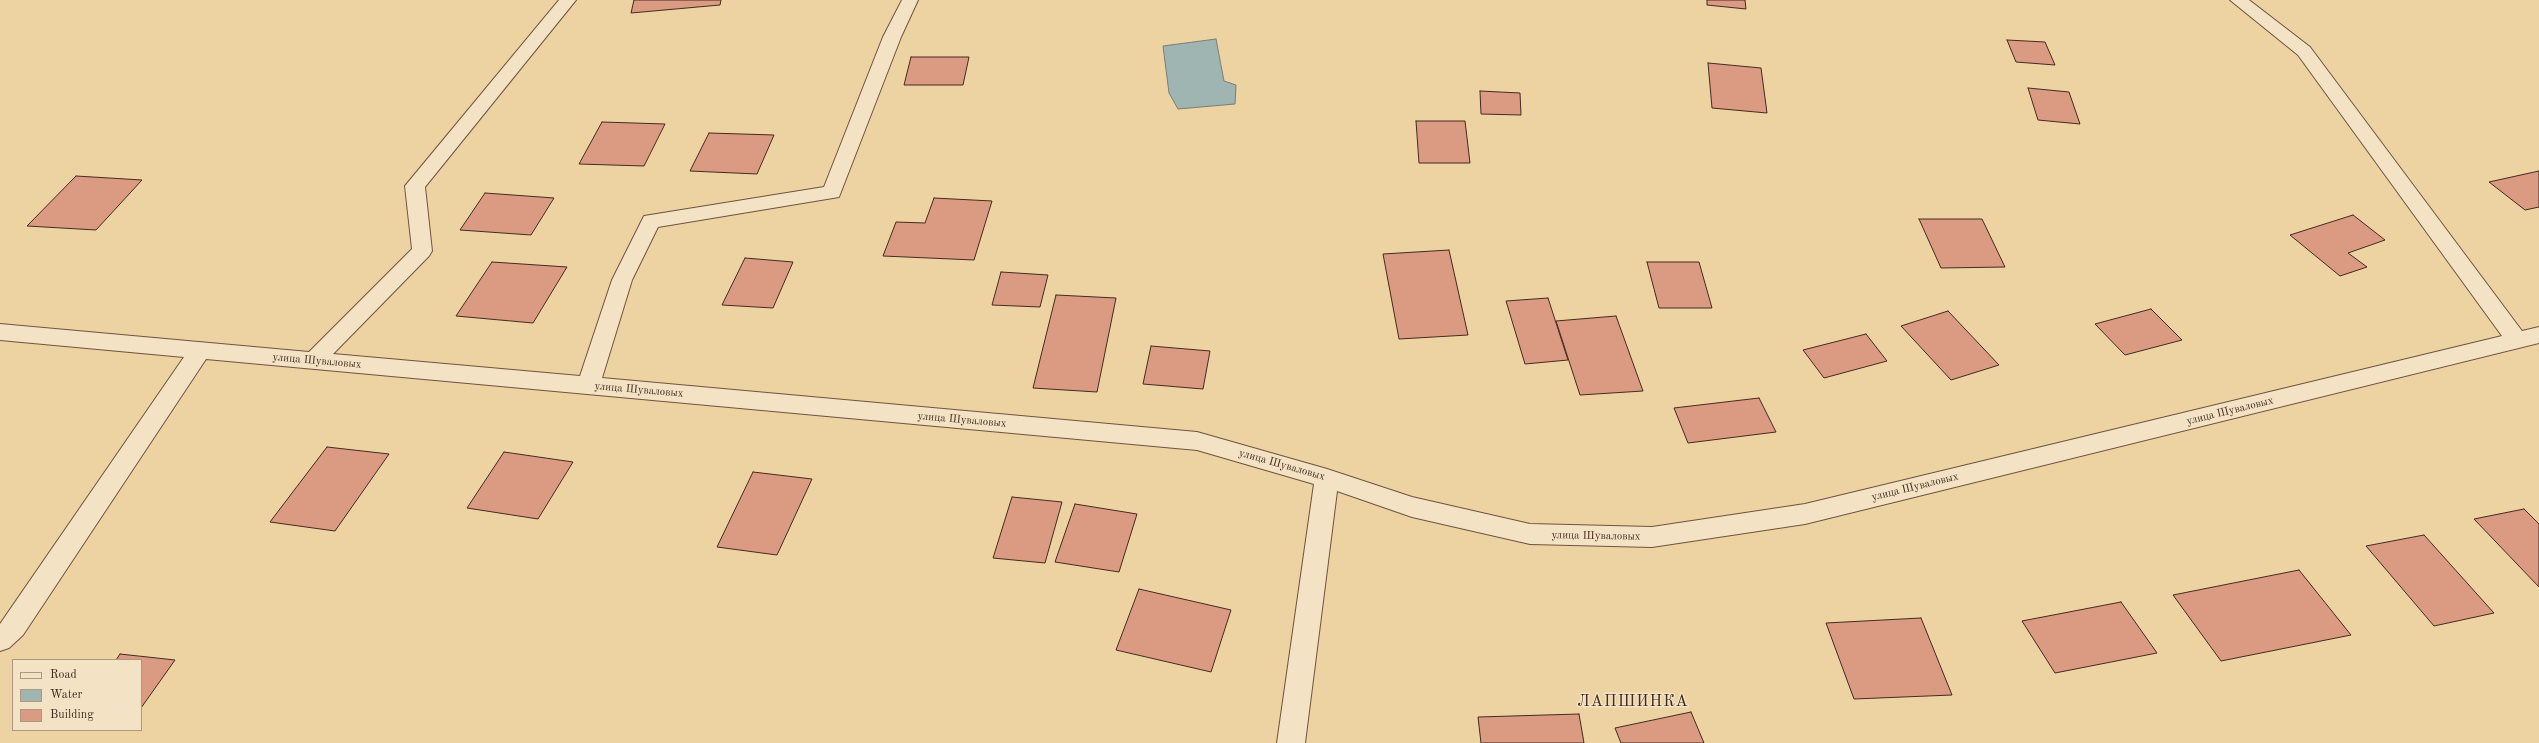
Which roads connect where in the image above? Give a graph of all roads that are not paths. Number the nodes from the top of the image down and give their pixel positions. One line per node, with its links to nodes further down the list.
1 (568, 0): 8 (street)
2 (910, 0): 9 (street)
3 (2238, 0): 6 (street)
4 (0, 332): 7 (street, улица Шуваловых)
5 (2539, 335): 6 (street, улица Шуваловых)
6 (2517, 341): 10 (street, улица Шуваловых)
7 (200, 351): 8 (street, улица Шуваловых); 11 (street)
8 (313, 361): 9 (street, улица Шуваловых)
9 (588, 386): 10 (street, улица Шуваловых)
10 (1327, 478): 12 (street)
11 (0, 640)
12 (1291, 743)

